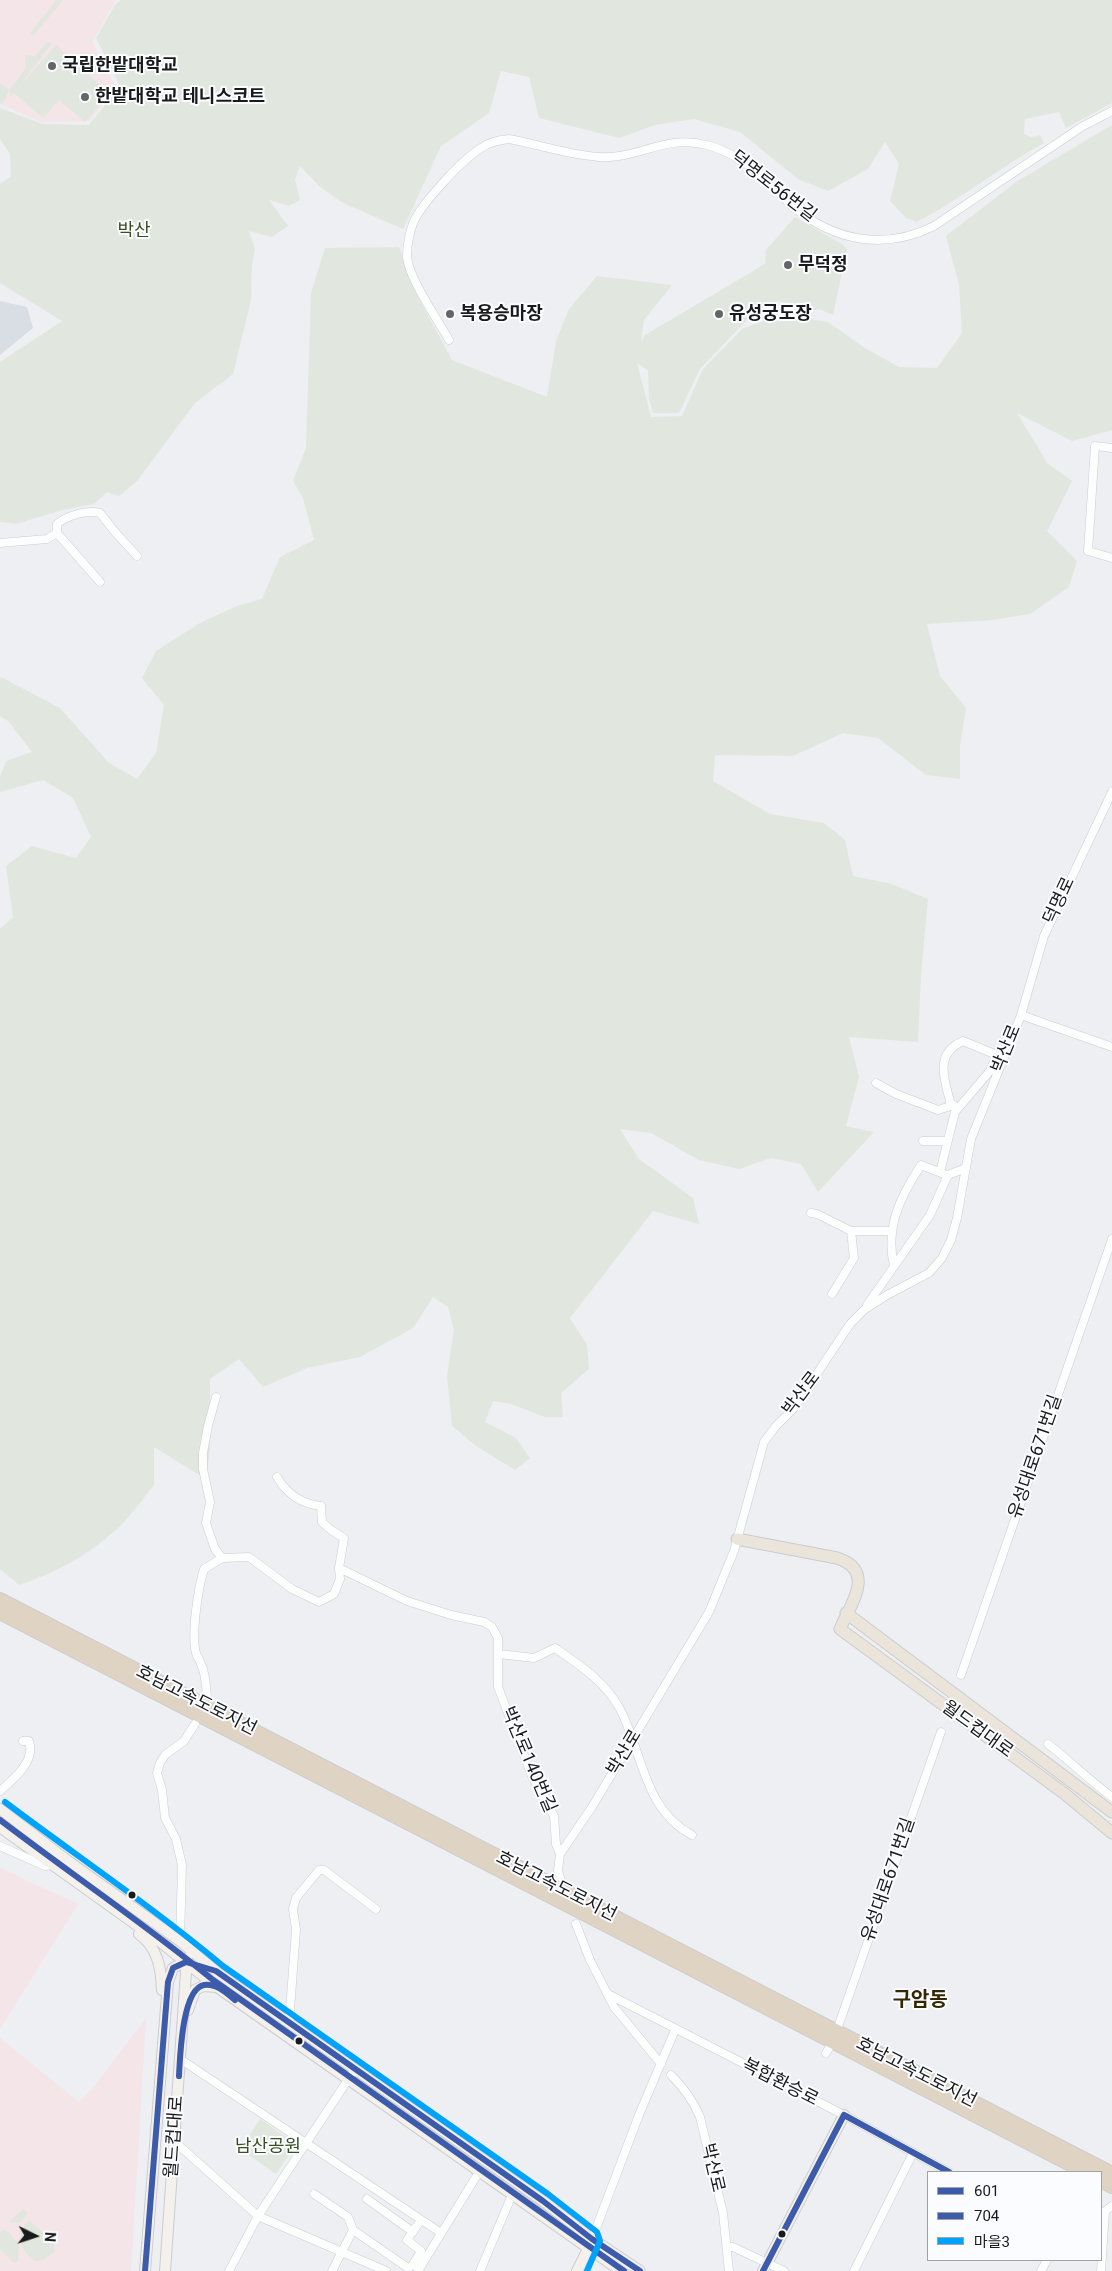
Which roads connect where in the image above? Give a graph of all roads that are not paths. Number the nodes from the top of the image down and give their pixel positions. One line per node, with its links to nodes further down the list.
1 (1112, 111): 2 (street, 덕명로56번길)
2 (449, 340)
3 (1112, 448): 7 (street)
4 (57, 533): 5 (street); 6 (street); 8 (street)
5 (0, 543)
6 (137, 556)
7 (1112, 558)
8 (100, 582)
9 (1112, 792): 10 (street, 덕명로)
10 (1021, 1015): 11 (street, 박산로); 12 (street, 박산로)
11 (1112, 1047)
12 (1000, 1056): 14 (street); 15 (street); 18 (street, 박산로)
13 (876, 1083): 15 (street)
14 (961, 1104): 15 (street); 17 (street)
15 (951, 1105)
16 (923, 1141): 17 (street)
17 (947, 1141): 19 (street)
18 (966, 1168): 20 (street); 27 (street, 박산로)
19 (940, 1172): 20 (street); 23 (street)
20 (948, 1175): 25 (street)
21 (811, 1213): 22 (street)
22 (851, 1231): 23 (street); 26 (street)
23 (890, 1231): 25 (street)
24 (1112, 1239): 37 (street, 유성대로671번길)
25 (894, 1266): 27 (street)
26 (832, 1294)
27 (864, 1310): 30 (street, 박산로)
28 (216, 1397): 31 (street)
29 (277, 1477): 32 (street)
30 (737, 1539): 35 (main road); 41 (street, 박산로)
31 (222, 1558): 32 (street); 38 (street)
32 (339, 1568): 36 (street, 박산로140번길)
33 (0, 1600): 80 (highway, 호남고속도로지선)
34 (0, 1612): 78 (highway, 호남고속도로지선)
35 (846, 1613): 47 (main road, 월드컵대로); 49 (main road, 월드컵대로)
36 (499, 1654): 41 (street); 52 (street, 박산로140번길)
37 (961, 1675)
38 (207, 1698)
39 (195, 1724): 58 (street)
40 (941, 1732): 64 (street, 유성대로671번길)
41 (633, 1740): 50 (street); 52 (street, 박산로)
42 (23, 1741): 44 (street)
43 (1048, 1744): 45 (street)
44 (0, 1791)
45 (1112, 1796)
46 (0, 1809): 58 (street)
47 (1112, 1812)
48 (0, 1827): 53 (street)
49 (1112, 1832)
50 (692, 1835)
51 (0, 1846): 53 (street)
52 (560, 1854): 54 (street)
53 (52, 1865): 56 (street)
54 (561, 1882)
55 (376, 1909): 63 (street)
56 (118, 1912): 59 (street); 66 (street)
57 (576, 1924): 62 (street)
58 (180, 1941): 59 (street, 월드컵대로); 60 (street)
59 (186, 1968): 60 (street); 61 (street); 66 (street, 월드컵대로); 67 (street, 월드컵대로)
60 (216, 1971): 63 (street)
61 (217, 1987): 67 (street); 72 (street)
62 (610, 1995): 65 (street, 복합환승로); 69 (street)
63 (289, 2023): 70 (street)
64 (838, 2027)
65 (674, 2030): 69 (street); 73 (street, 복합환승로)
66 (163, 2038): 67 (street); 95 (street, 월드컵대로)
67 (181, 2045): 68 (street, 월드컵대로)
68 (180, 2058): 74 (street, 월드컵대로); 75 (street)
69 (661, 2064): 90 (street)
70 (355, 2069): 72 (street); 90 (street)
71 (671, 2075): 91 (street, 박산로)
72 (348, 2079): 75 (street); 79 (street)
73 (844, 2115): 76 (street, 복합환승로); 94 (street)
74 (174, 2142): 85 (street); 96 (street, 월드컵대로)
75 (306, 2143): 85 (street); 86 (street)
76 (913, 2154): 77 (street, 복합환승로); 107 (street)
77 (947, 2171)
78 (1084, 2171)
79 (479, 2172): 82 (street); 89 (street)
80 (1112, 2174)
81 (314, 2194): 87 (street)
82 (512, 2195): 90 (street); 101 (street)
83 (367, 2199): 88 (street)
84 (1112, 2206): 93 (street)
85 (258, 2216): 92 (street); 97 (street)
86 (421, 2220): 88 (street); 89 (street)
87 (353, 2230): 88 (street); 92 (street)
88 (413, 2232)
89 (441, 2233): 100 (street)
90 (590, 2244): 102 (street); 103 (street); 104 (street)
91 (728, 2247): 94 (street); 105 (street, 박산로)
92 (342, 2252): 98 (street); 99 (street)
93 (1102, 2256)
94 (766, 2267): 106 (street)
95 (145, 2271)
96 (165, 2271)
97 (229, 2271)
98 (332, 2271)
99 (386, 2271)
100 (418, 2271)
101 (480, 2271)
102 (577, 2271)
103 (621, 2271)
104 (640, 2271)
105 (729, 2271)
106 (784, 2271)
107 (854, 2271)

